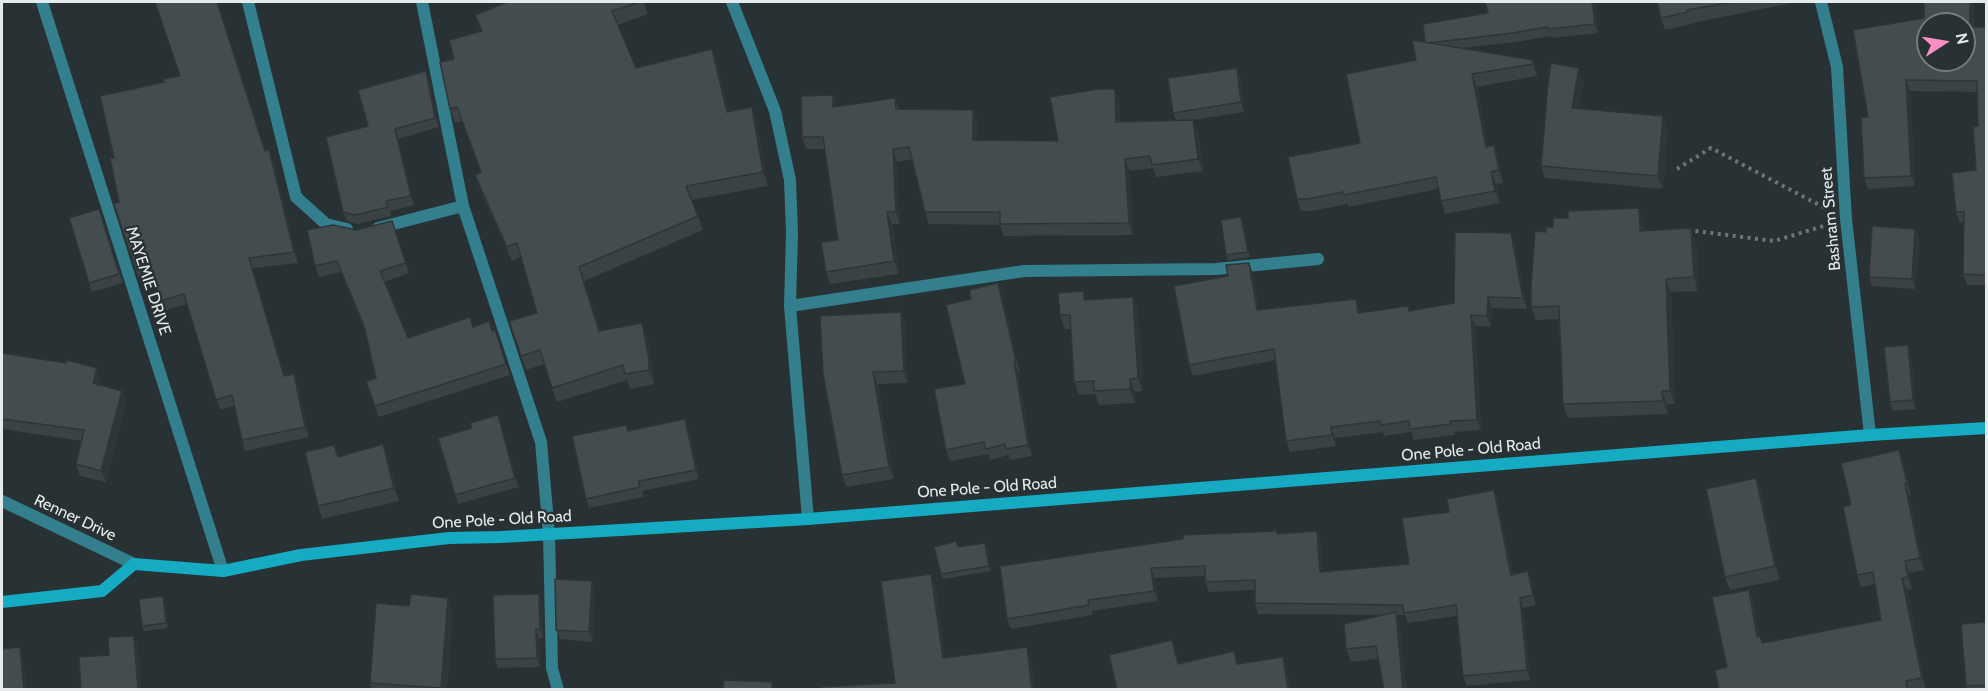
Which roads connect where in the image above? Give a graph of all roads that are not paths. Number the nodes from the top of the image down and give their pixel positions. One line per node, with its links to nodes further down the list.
1 (42, 2): 15 (street, MAYEMIE DRIVE)
2 (248, 2): 6 (street)
3 (422, 2): 6 (street)
4 (732, 2): 8 (street)
5 (1821, 2): 10 (street, Bashram Street)
6 (463, 206): 13 (street)
7 (1318, 259): 8 (street)
8 (790, 306): 12 (street)
9 (1986, 428): 10 (street, One Pole - Old Road)
10 (1870, 435): 12 (street, One Pole - Old Road)
11 (2, 501): 14 (street, Renner Drive)
12 (808, 519): 13 (street, One Pole - Old Road)
13 (549, 534): 15 (street, One Pole - Old Road); 17 (street)
14 (134, 564): 15 (street, One Pole - Old Road); 16 (street)
15 (223, 571)
16 (2, 602)
17 (558, 690)

